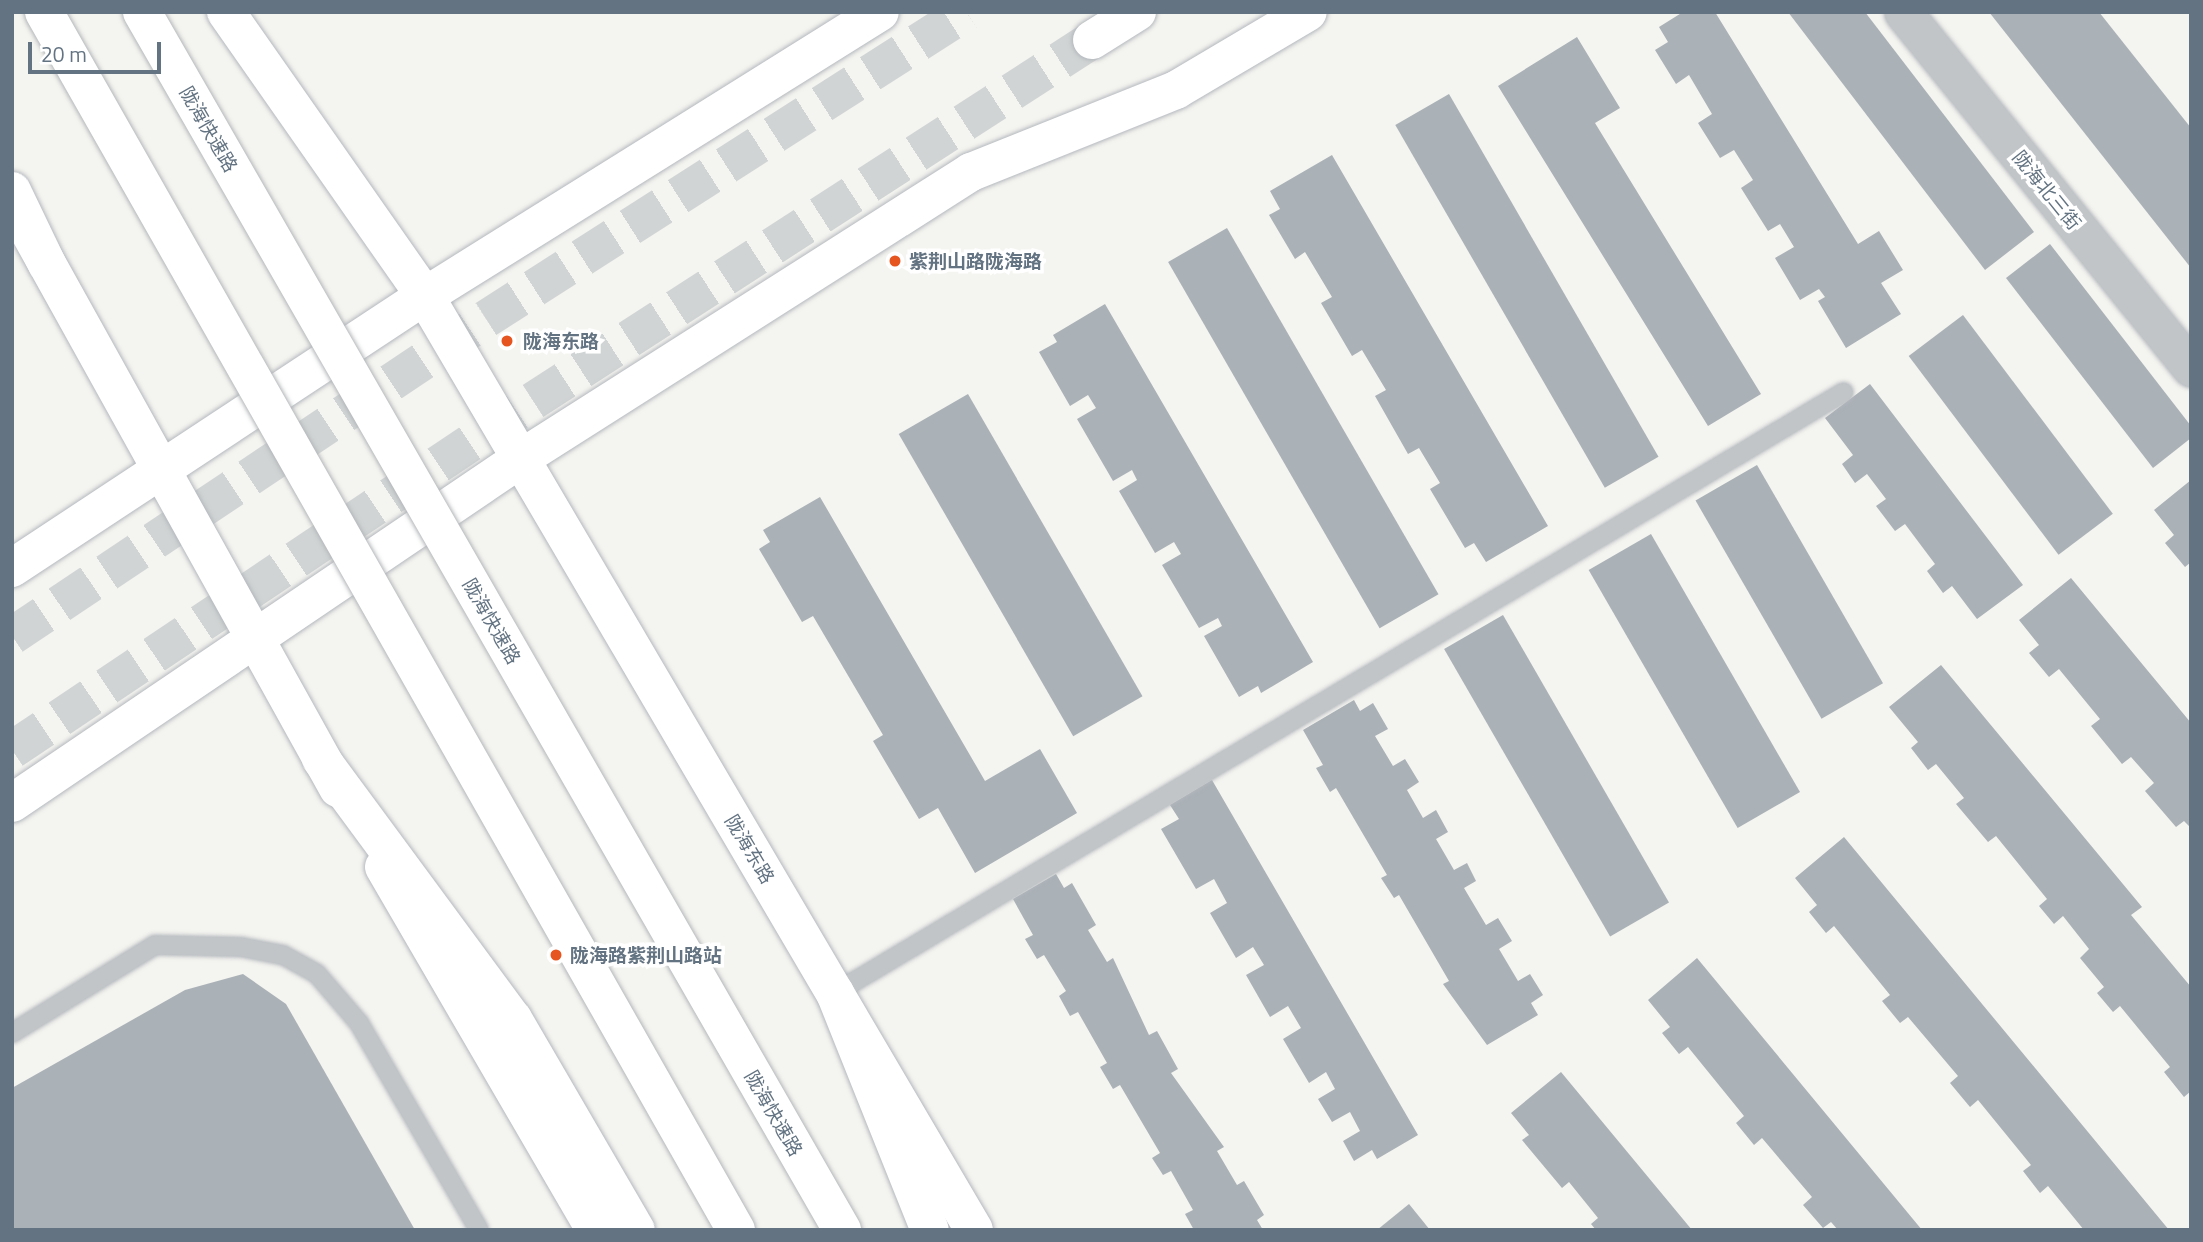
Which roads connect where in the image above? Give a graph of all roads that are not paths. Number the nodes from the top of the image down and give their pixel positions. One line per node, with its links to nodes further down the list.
1 (44, 12): 26 (main road, bridge)
2 (142, 12): 27 (main road, 陇海快速路, bridge)
3 (226, 12): 12 (main road, 陇海东路)
4 (880, 12): 12 (main road)
5 (1138, 12): 8 (main road)
6 (1308, 12): 15 (main road)
7 (1903, 12): 13 (street, 陇海北三街)
8 (1092, 40)
9 (12, 191): 11 (main road)
10 (12, 203): 11 (main road)
11 (47, 264): 16 (main road)
12 (425, 296): 15 (main road, 陇海东路); 16 (main road)
13 (2191, 368)
14 (1844, 392): 21 (lane)
15 (520, 459): 18 (main road); 21 (main road, 陇海东路)
16 (160, 476): 17 (main road); 18 (main road)
17 (12, 568)
18 (251, 636): 19 (main road); 20 (main road)
19 (321, 759): 24 (main road); 25 (main road)
20 (12, 803)
21 (835, 993): 28 (main road); 29 (main road, 陇海东路)
22 (12, 1033): 23 (lane)
23 (480, 1230)
24 (595, 1230)
25 (636, 1230)
26 (736, 1230)
27 (842, 1230)
28 (930, 1230)
29 (974, 1230)

